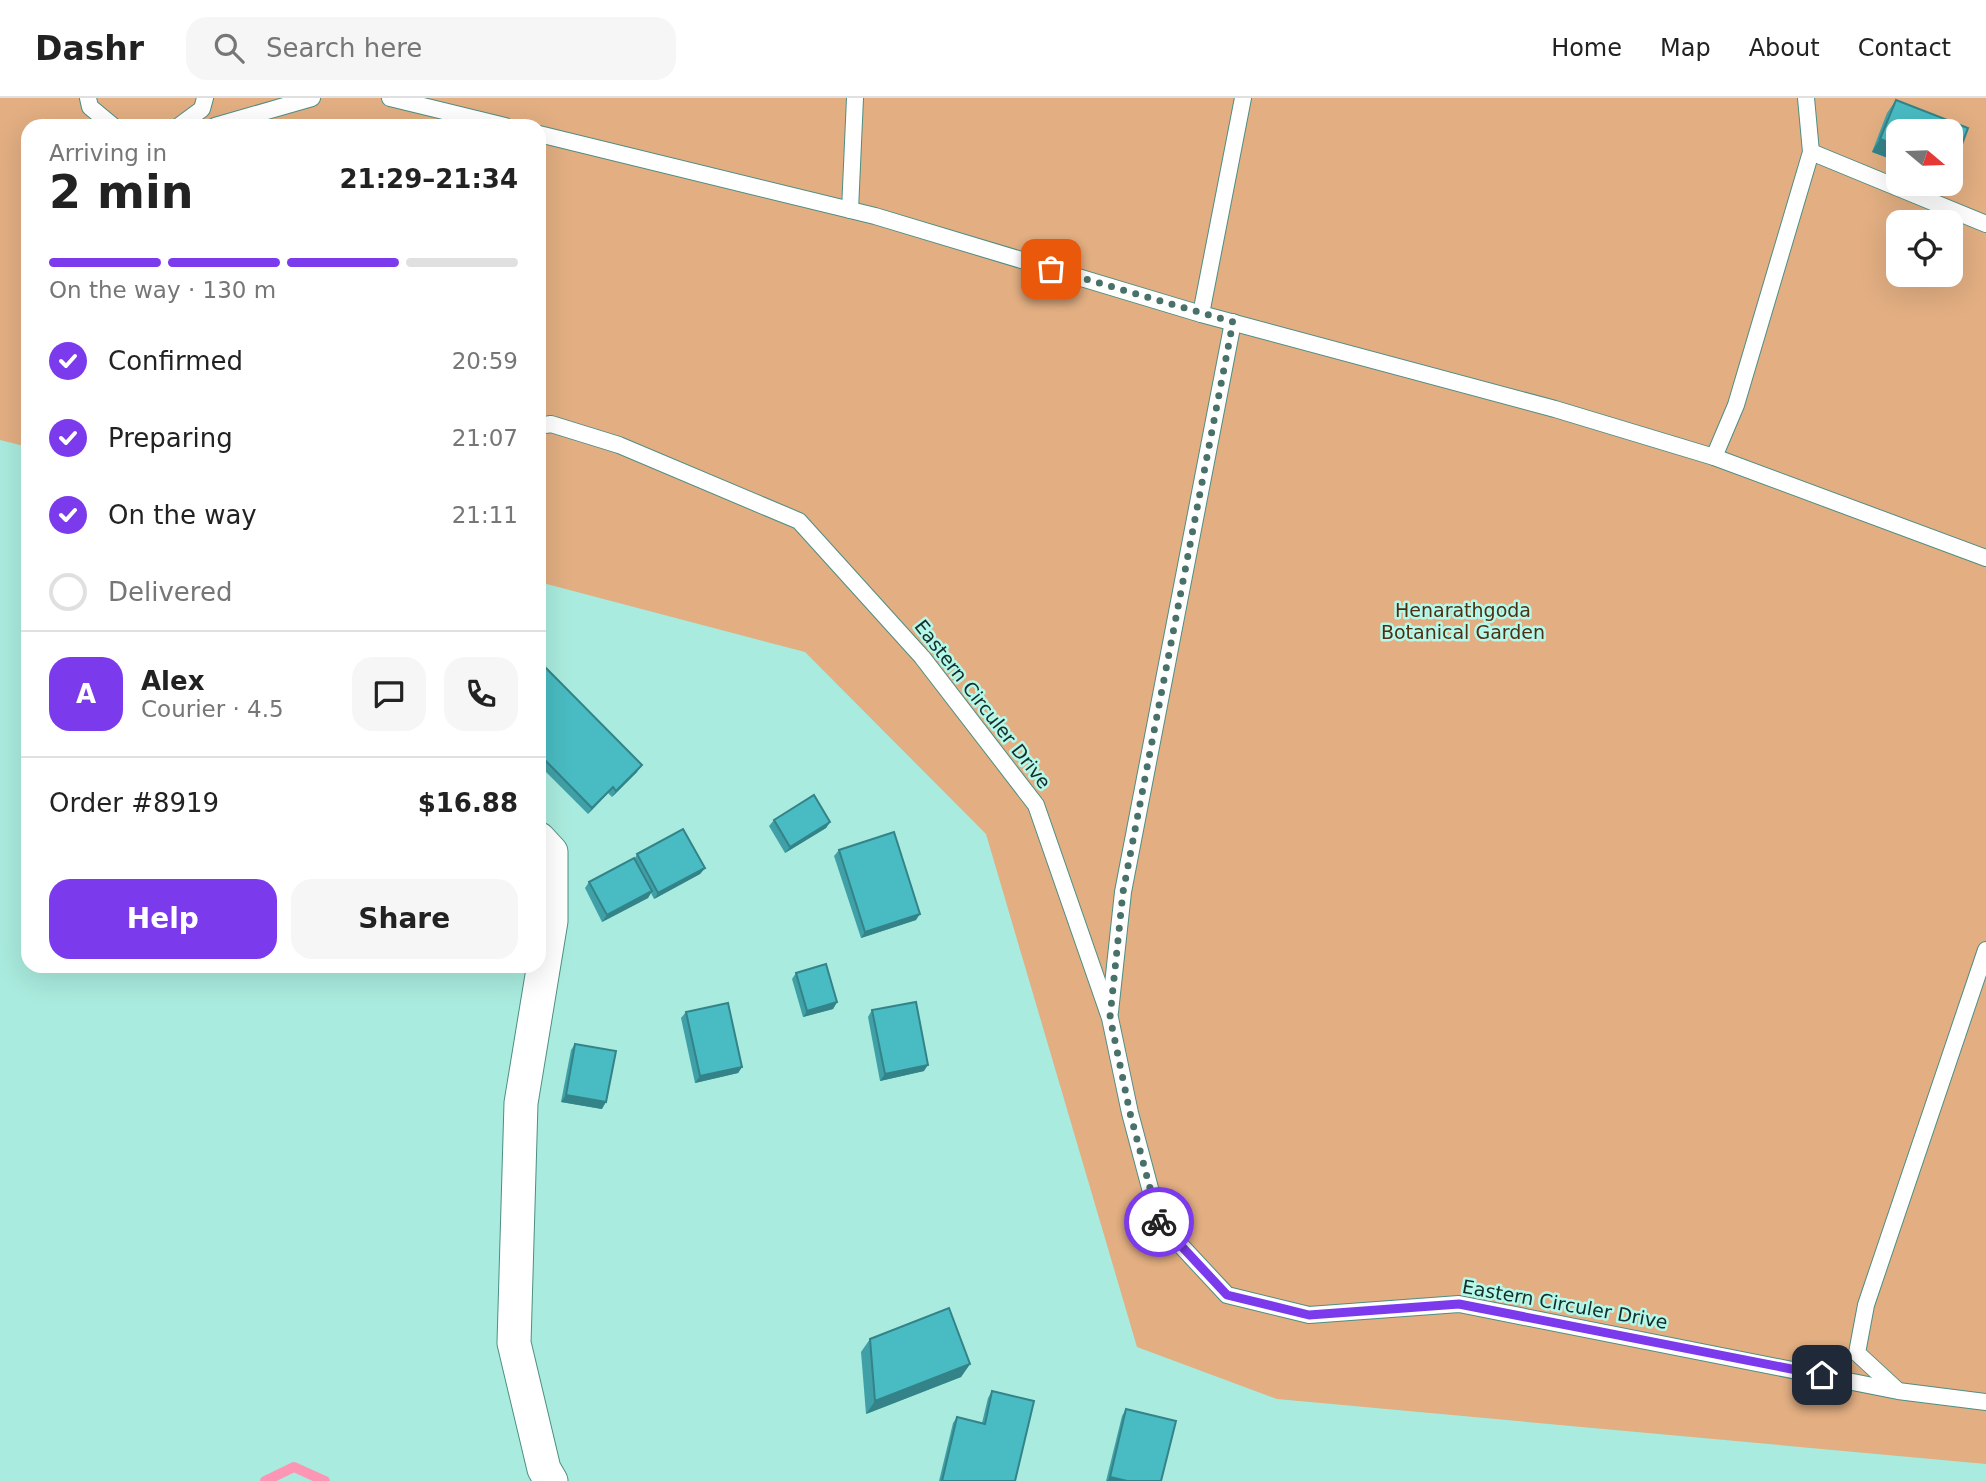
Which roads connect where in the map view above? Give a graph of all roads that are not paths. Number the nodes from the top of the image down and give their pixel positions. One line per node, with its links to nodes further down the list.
1 (205, 98): 10 (lane)
2 (312, 98): 11 (lane)
3 (390, 98): 12 (lane)
4 (855, 98): 15 (lane)
5 (1242, 98): 17 (lane)
6 (1806, 98): 14 (lane)
7 (89, 102): 8 (lane); 9 (lane)
8 (93, 119)
9 (106, 119)
10 (188, 119)
11 (239, 119)
12 (476, 119)
13 (546, 136): 15 (lane)
14 (1811, 152): 16 (lane); 20 (lane)
15 (850, 210): 17 (lane)
16 (1986, 224)
17 (1201, 314): 18 (lane)
18 (1233, 322): 20 (lane); 26 (lane)
19 (546, 425): 26 (lane, Eastern Circuler Drive)
20 (1714, 457): 21 (lane)
21 (1986, 558)
22 (546, 847): 24 (street)
23 (1986, 950): 27 (lane)
24 (546, 951)
25 (542, 973): 29 (street)
26 (1110, 1017): 27 (lane, Eastern Circuler Drive)
27 (1898, 1391): 28 (lane, Eastern Circuler Drive)
28 (1986, 1402)
29 (551, 1481)

